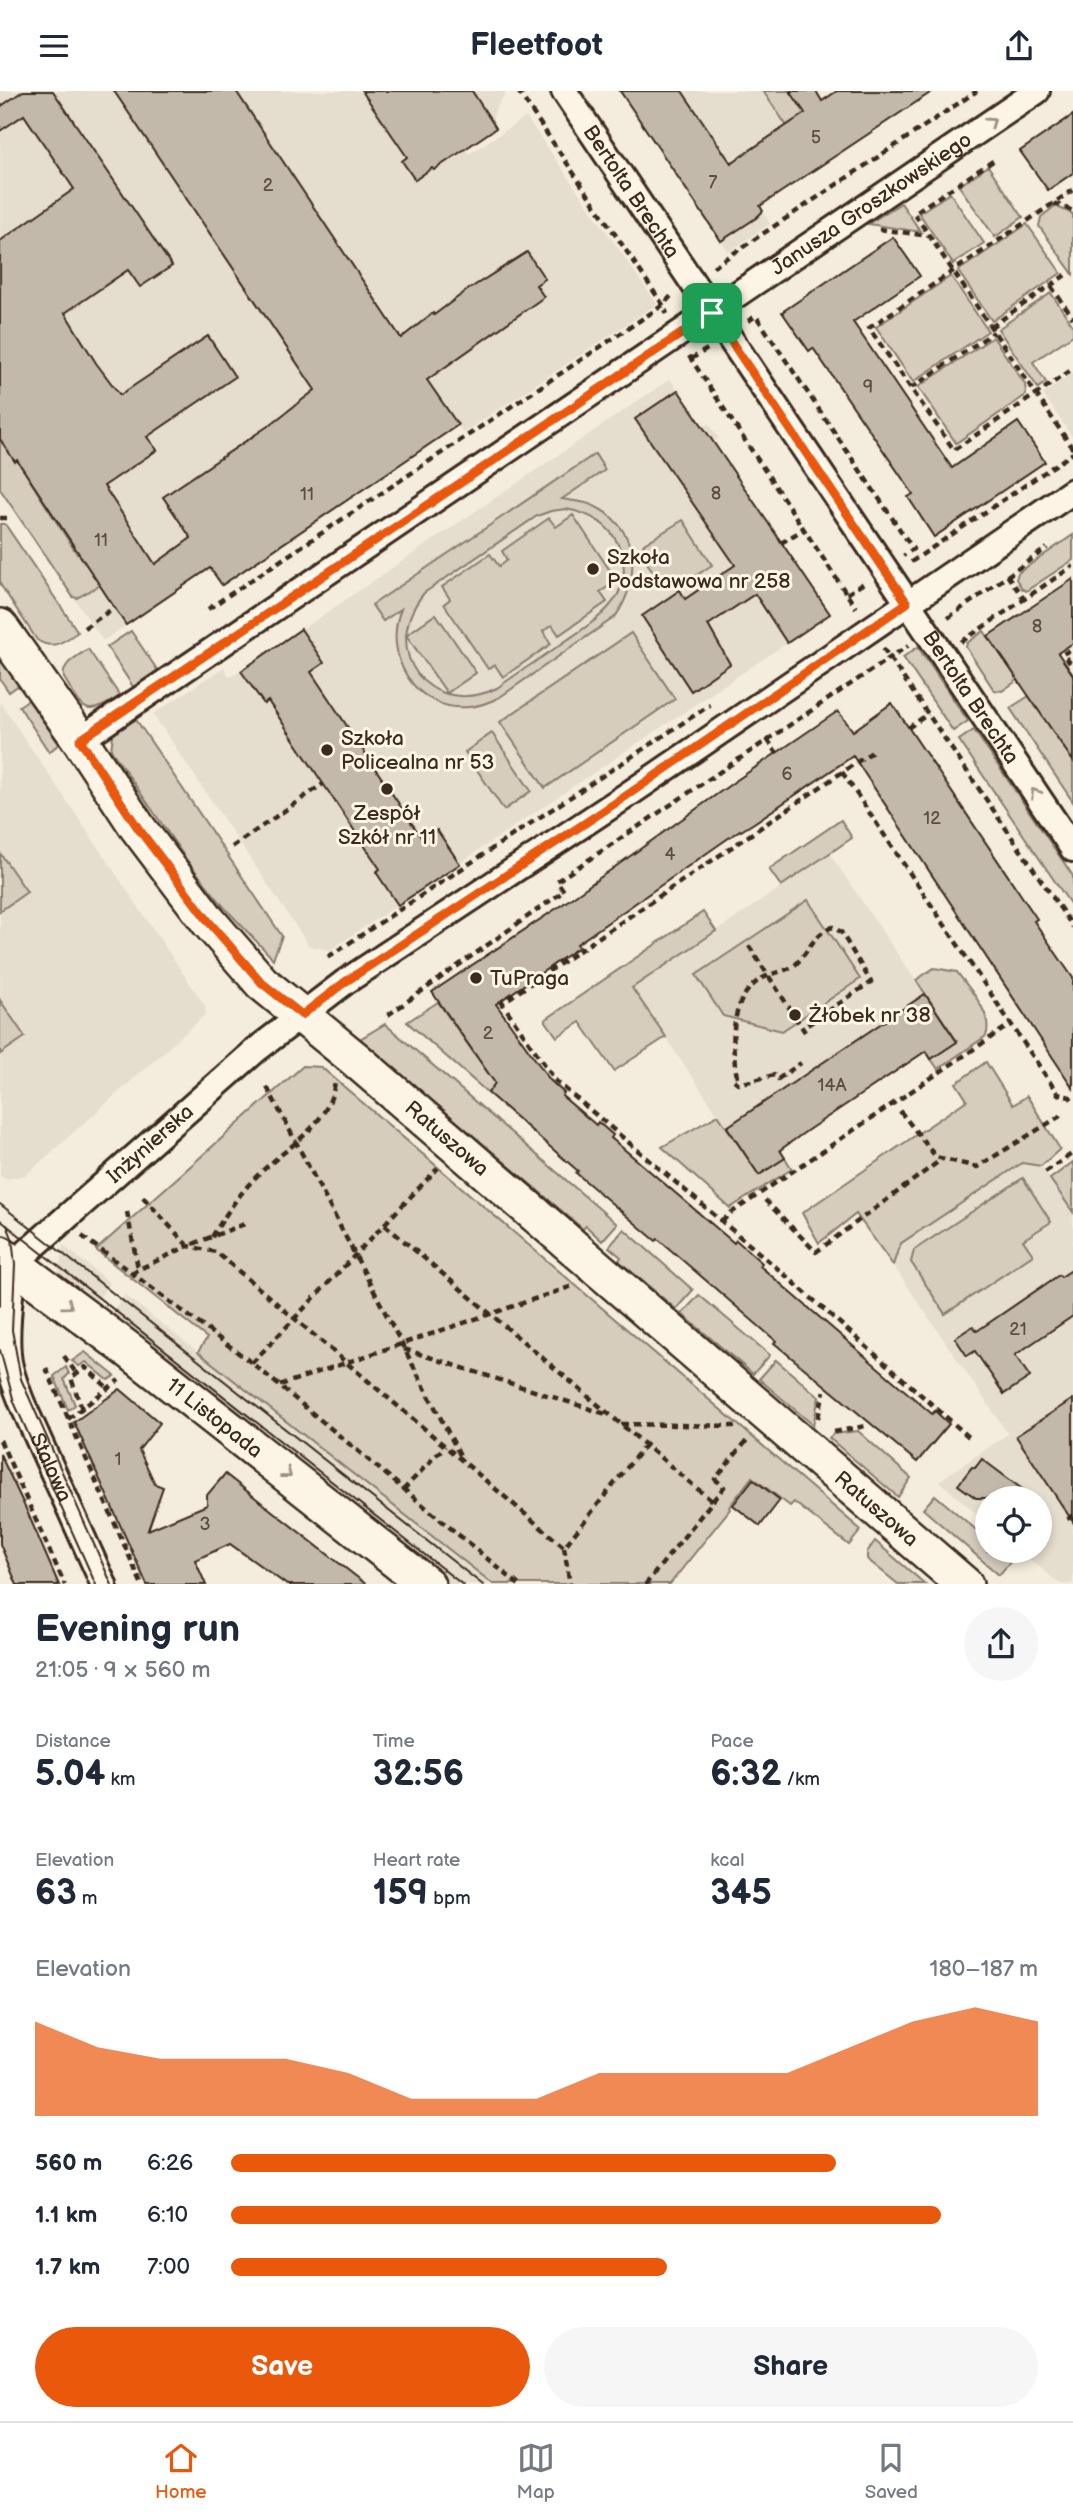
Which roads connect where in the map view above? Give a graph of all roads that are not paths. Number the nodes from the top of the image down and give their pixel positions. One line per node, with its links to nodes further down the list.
1 (564, 91): 3 (street, Bertolta Brechta)
2 (1037, 91): 3 (street, Janusza Groszkowskiego, one-way to 2)
3 (712, 313): 5 (street, Bertolta Brechta); 7 (street, Janusza Groszkowskiego)
4 (1073, 491): 5 (street, Inżynierska)
5 (907, 603): 8 (street, Bertolta Brechta, one-way to 5); 9 (street, Inżynierska)
6 (0, 627): 7 (street, Ratuszowa)
7 (80, 740): 9 (street, Ratuszowa)
8 (1073, 849)
9 (302, 1015): 10 (street, Inżynierska); 13 (street, Ratuszowa)
10 (4, 1265): 11 (street, Stalowa); 12 (street, 11 Listopada, one-way to 12)
11 (104, 1584)
12 (427, 1584)
13 (965, 1584)

